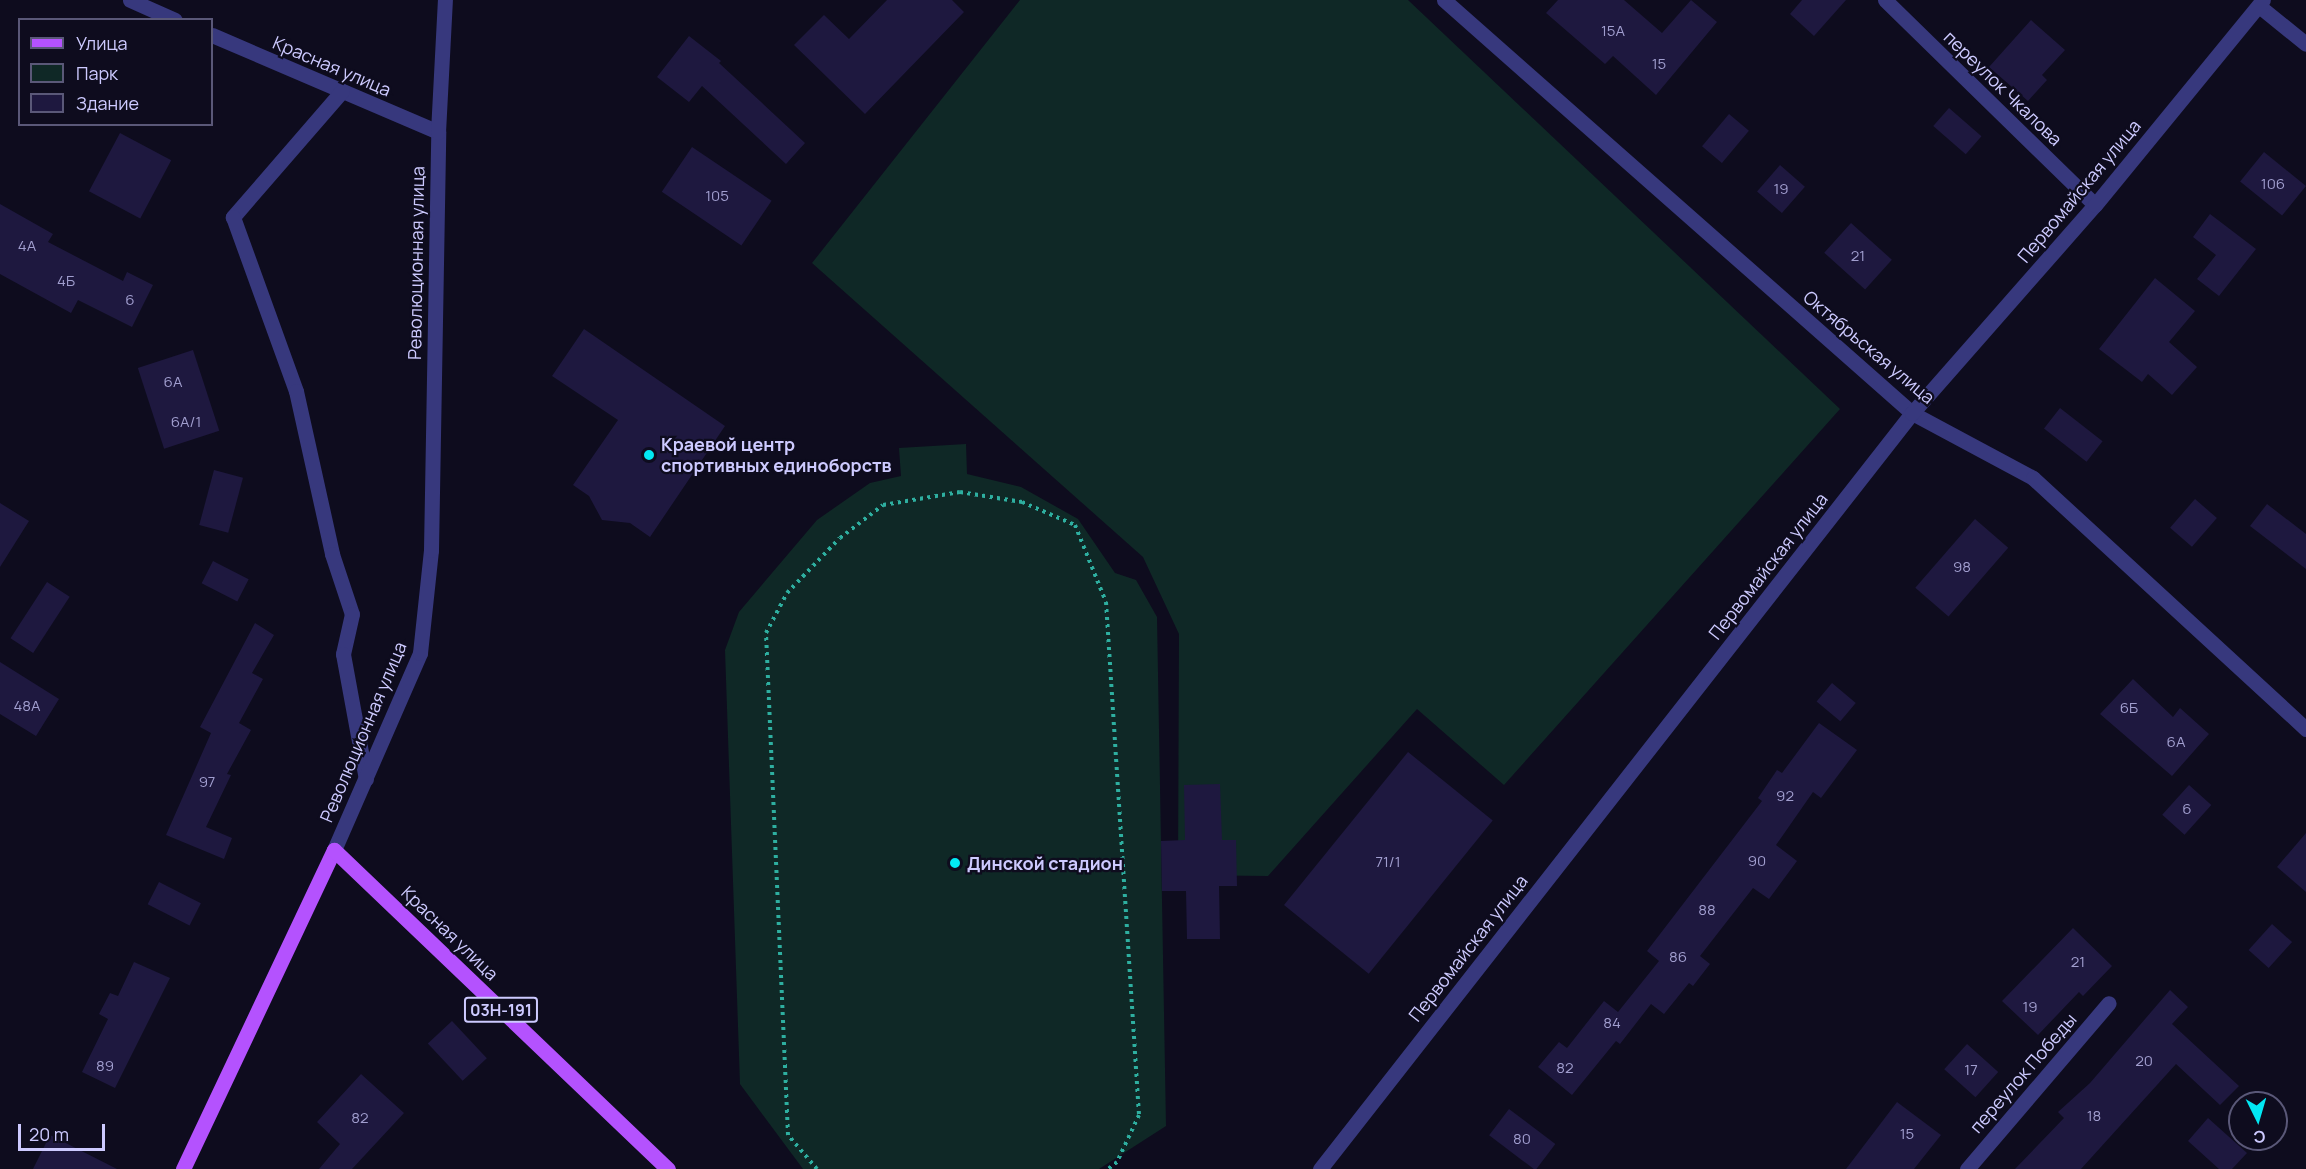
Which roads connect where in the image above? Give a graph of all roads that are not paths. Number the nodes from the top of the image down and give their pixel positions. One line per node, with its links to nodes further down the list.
1 (130, 0): 6 (street)
2 (445, 0): 10 (street, Революционная улица)
3 (1444, 0): 12 (street, Октябрьская улица)
4 (1885, 0): 11 (street, переулок Чкалова)
5 (2261, 3): 8 (street); 11 (street, Первомайская улица)
6 (170, 18)
7 (213, 35): 9 (street, Красная улица)
8 (2306, 44)
9 (342, 91): 10 (street, Красная улица); 14 (street)
10 (438, 132): 14 (street, Революционная улица)
11 (2095, 204): 12 (street, Первомайская улица)
12 (1912, 413): 13 (street, Октябрьская улица); 19 (street, Первомайская улица)
13 (2306, 729)
14 (366, 779): 15 (street, Революционная улица)
15 (334, 850): 17 (main road, Революционная улица); 18 (main road, Красная улица / 03Н-191)
16 (2109, 1003): 20 (street, переулок Победы)
17 (183, 1169)
18 (668, 1169)
19 (1320, 1169)
20 (1967, 1169)

